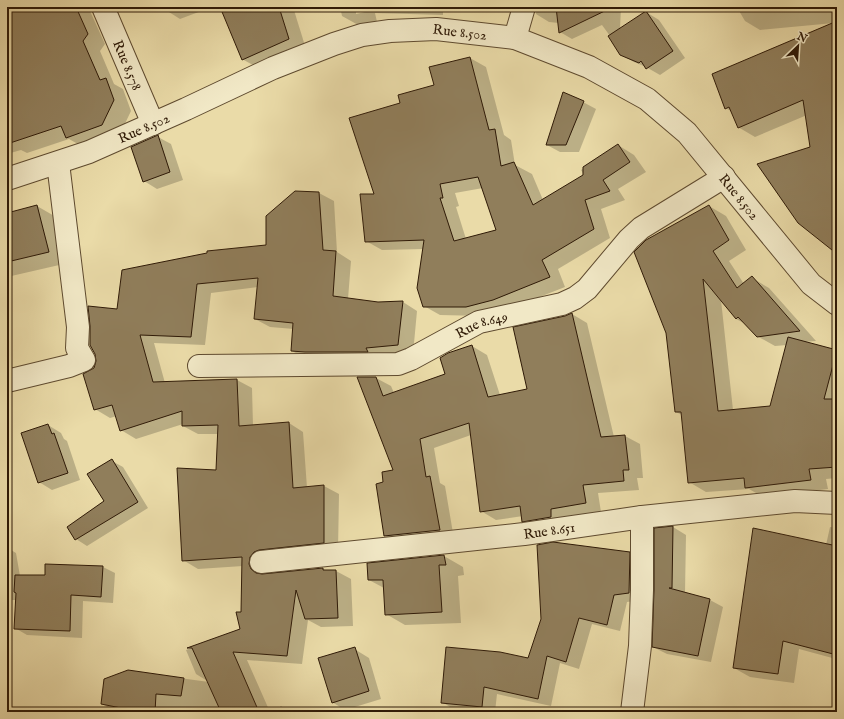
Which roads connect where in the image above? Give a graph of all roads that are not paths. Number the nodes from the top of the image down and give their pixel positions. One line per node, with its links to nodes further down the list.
1 (102, 7): 4 (street, Rue 8.578)
2 (524, 7): 3 (street)
3 (515, 38): 4 (street, Rue 8.502); 6 (street, Rue 8.502)
4 (153, 124): 5 (street, Rue 8.502)
5 (58, 163): 7 (street, Rue 8.502); 10 (street)
6 (724, 177): 8 (street, Rue 8.502); 9 (street, Rue 8.649)
7 (7, 179)
8 (837, 304)
9 (199, 366)
10 (7, 381)
11 (837, 503): 12 (street, Rue 8.651)
12 (642, 518): 13 (street, Rue 8.651); 14 (street)
13 (261, 562)
14 (632, 712)

